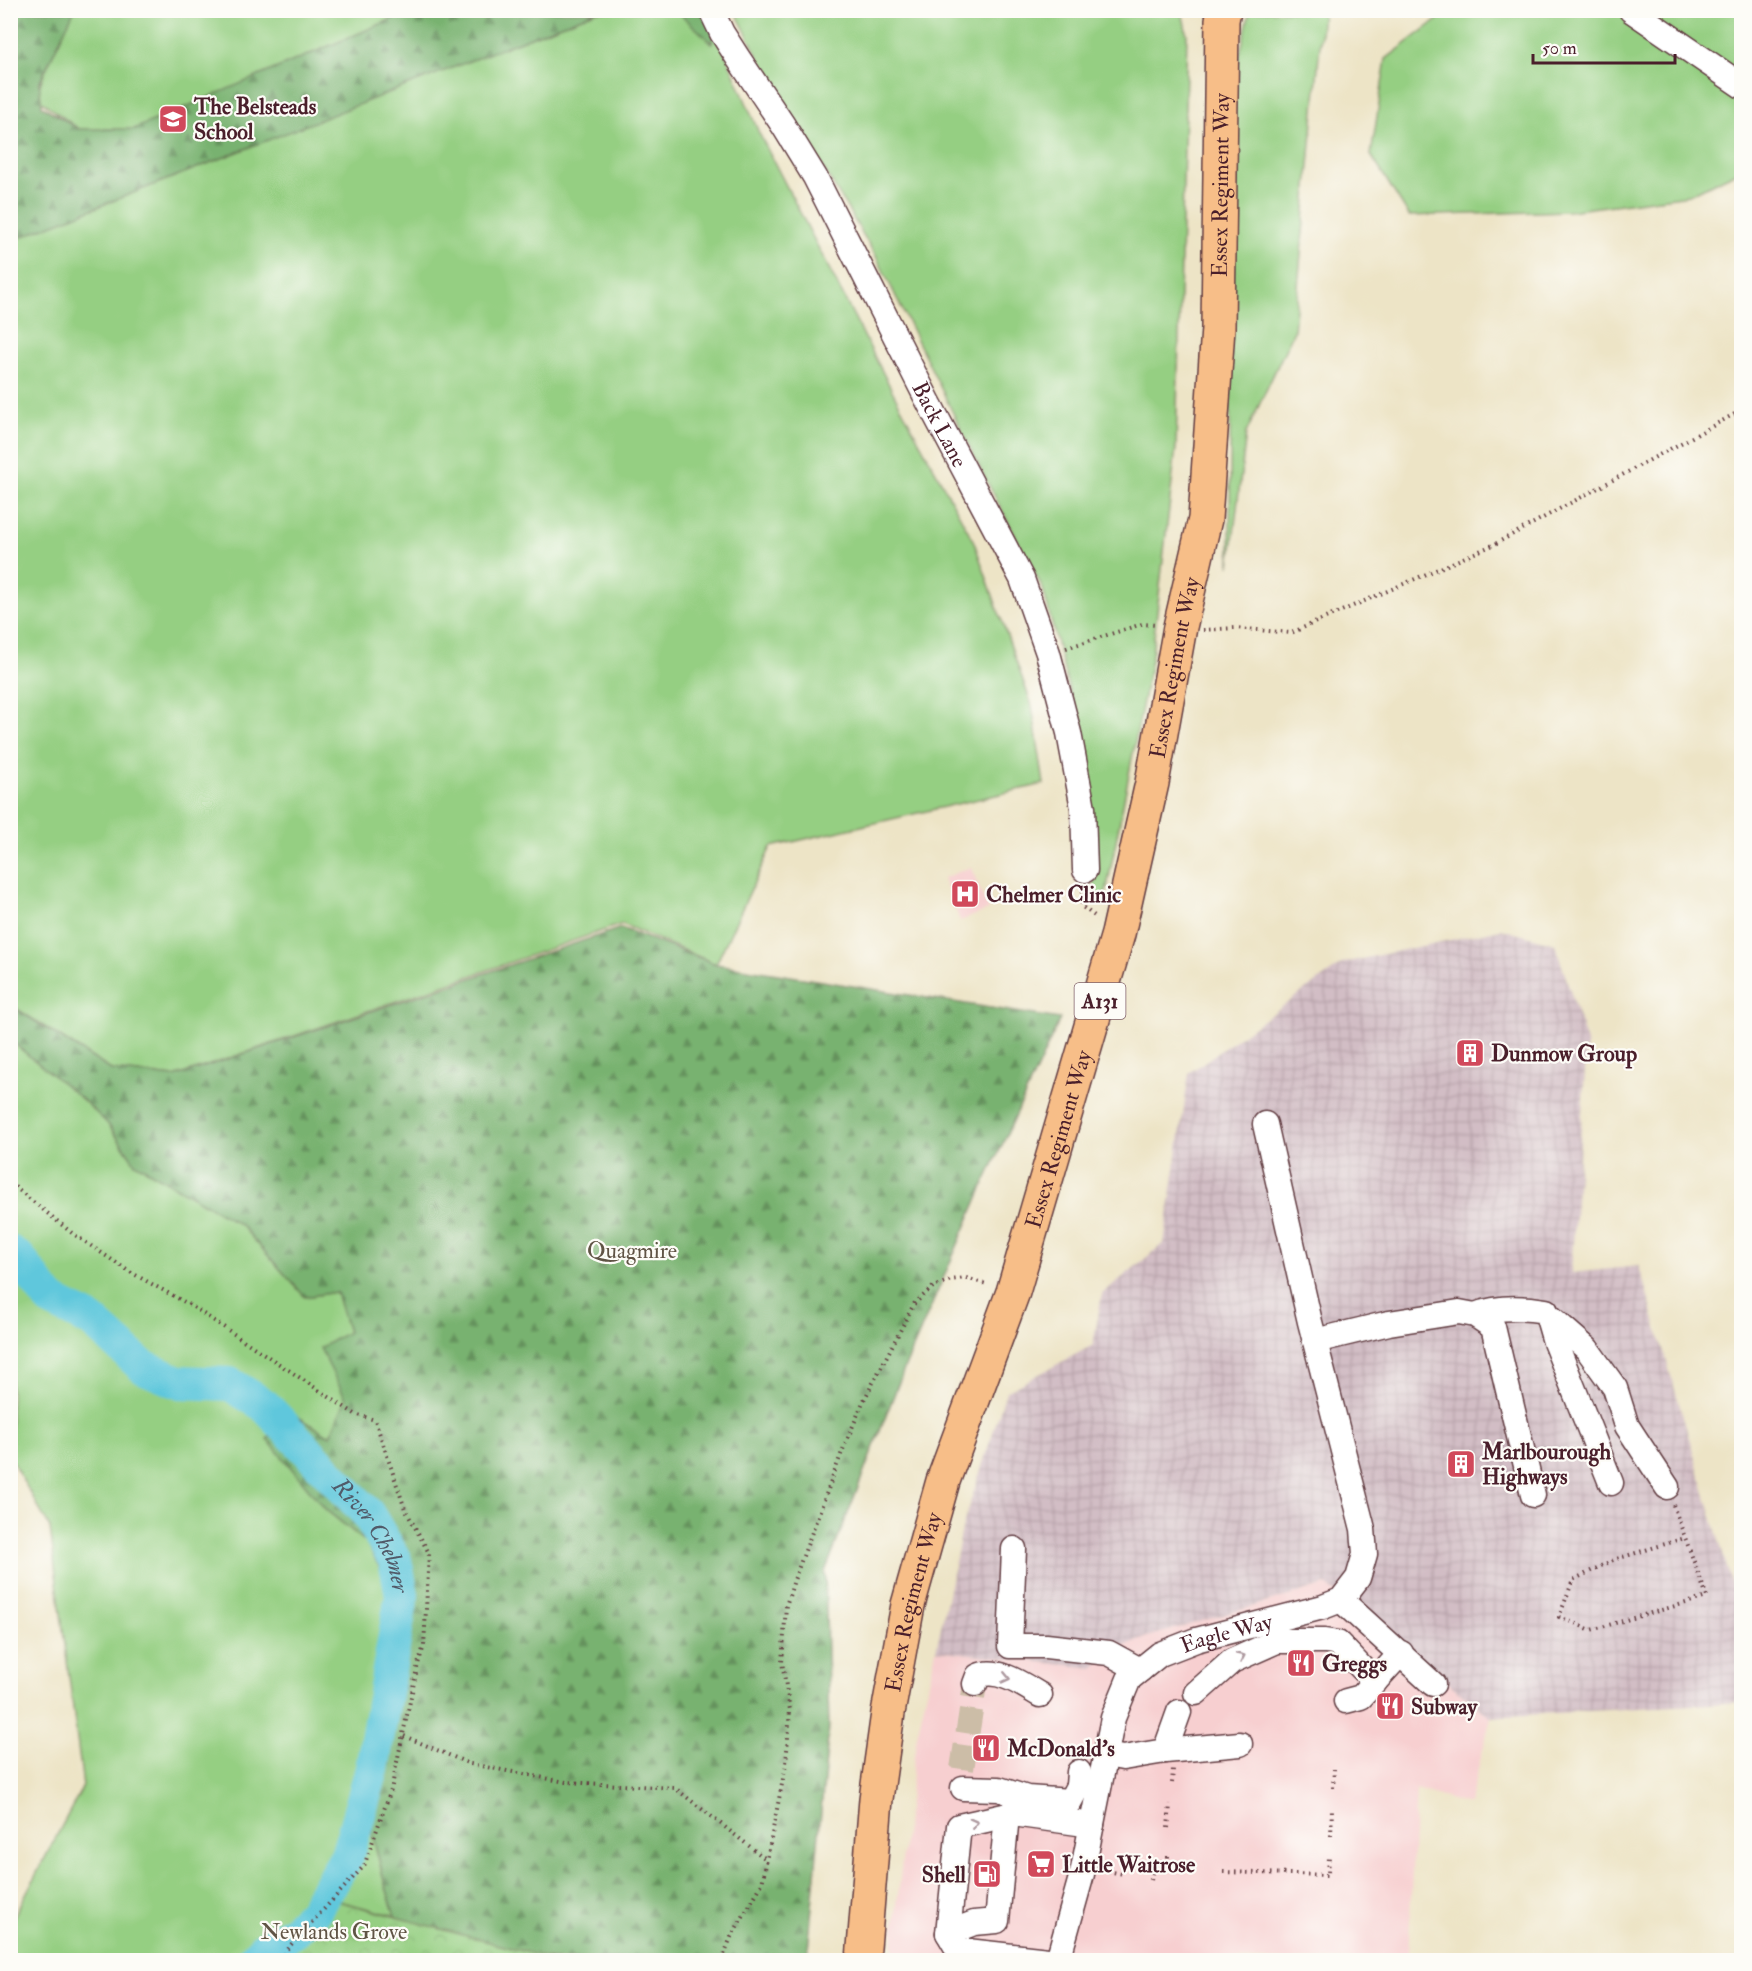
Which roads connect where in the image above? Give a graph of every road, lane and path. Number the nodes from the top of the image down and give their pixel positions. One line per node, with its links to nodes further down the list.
1 (711, 10): 7 (street, Back Lane)
2 (1631, 10): 4 (street)
3 (1221, 14): 6 (highway, Essex Regiment Way / A131)
4 (1742, 86)
5 (1742, 410): 6 (path)
6 (1180, 627): 7 (path); 9 (highway, Essex Regiment Way / A131)
7 (1048, 653): 8 (street, Back Lane)
8 (1085, 870): 9 (path)
9 (1118, 934): 12 (highway, Essex Regiment Way / A131)
10 (1265, 1124): 15 (street)
11 (10, 1183): 31 (path)
12 (1013, 1292): 47 (path); 55 (highway, Essex Regiment Way / A131)
13 (1547, 1314): 14 (street); 16 (street); 17 (street)
14 (1474, 1315): 15 (street); 18 (street)
15 (1313, 1336): 21 (street)
16 (1611, 1483)
17 (1667, 1487): 19 (path)
18 (1533, 1495)
19 (1685, 1538): 19 (path)
20 (1014, 1549): 23 (street)
21 (1341, 1600): 22 (street); 23 (street, Eagle Way)
22 (1401, 1653): 24 (street); 26 (street)
23 (1140, 1670): 34 (street, Eagle Way)
24 (1375, 1682): 27 (street, one-way to 24); 29 (street)
25 (975, 1684): 28 (street, one-way to 28)
26 (1433, 1684)
27 (1196, 1694)
28 (1040, 1695)
29 (1346, 1701)
30 (1179, 1712): 33 (street)
31 (403, 1736): 47 (path); 53 (path)
32 (1240, 1744): 33 (street)
33 (1165, 1751): 34 (street)
34 (1106, 1755): 42 (street, Eagle Way)
35 (1334, 1768): 38 (path)
36 (1079, 1772): 37 (street)
37 (962, 1778)
38 (1333, 1788)
39 (1170, 1804): 43 (path)
40 (1332, 1809): 44 (path)
41 (1007, 1815): 42 (street); 52 (street); 52 (street, one-way to 41)
42 (1092, 1825): 57 (street, Eagle Way)
43 (1168, 1828)
44 (1331, 1836)
45 (1168, 1852): 51 (path)
46 (1329, 1857): 49 (path)
47 (767, 1860): 54 (path)
48 (1095, 1868): 50 (path)
49 (1223, 1872)
50 (1122, 1874)
51 (1151, 1880)
52 (953, 1942): 56 (street)
53 (284, 1960)
54 (722, 1960)
55 (863, 1960)
56 (1048, 1960)
57 (1058, 1960)

